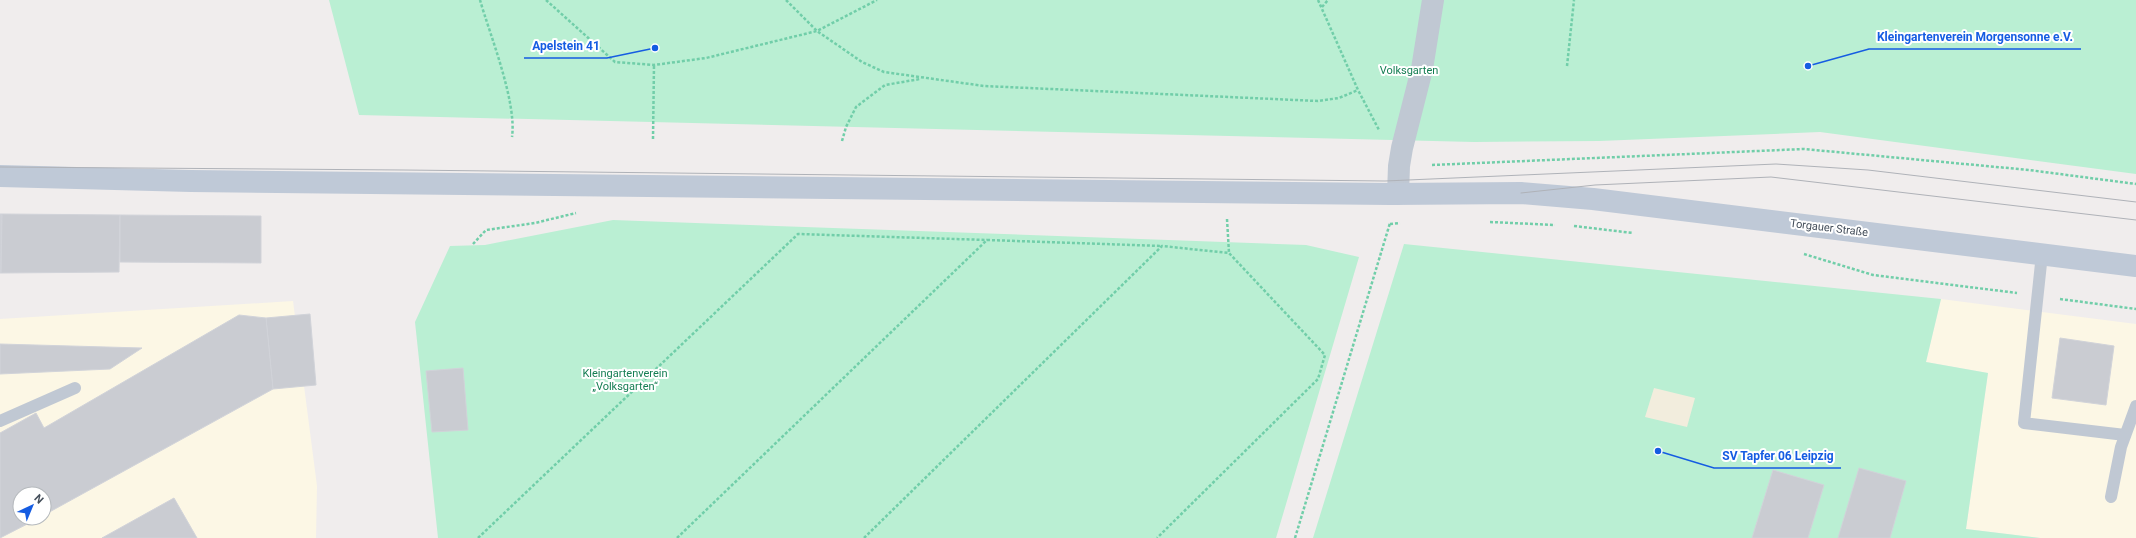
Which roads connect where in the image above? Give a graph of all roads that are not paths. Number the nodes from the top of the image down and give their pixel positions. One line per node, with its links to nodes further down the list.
1 (1433, 0): 3 (street)
2 (0, 176): 3 (main road, Torgauer Straße)
3 (1398, 194): 4 (main road, Torgauer Straße)
4 (2042, 254): 5 (main road, Torgauer Straße); 9 (lane)
5 (2136, 266)
6 (75, 388): 8 (lane)
7 (2136, 406): 9 (lane)
8 (0, 421)
9 (2125, 435): 10 (lane)
10 (2111, 497)

